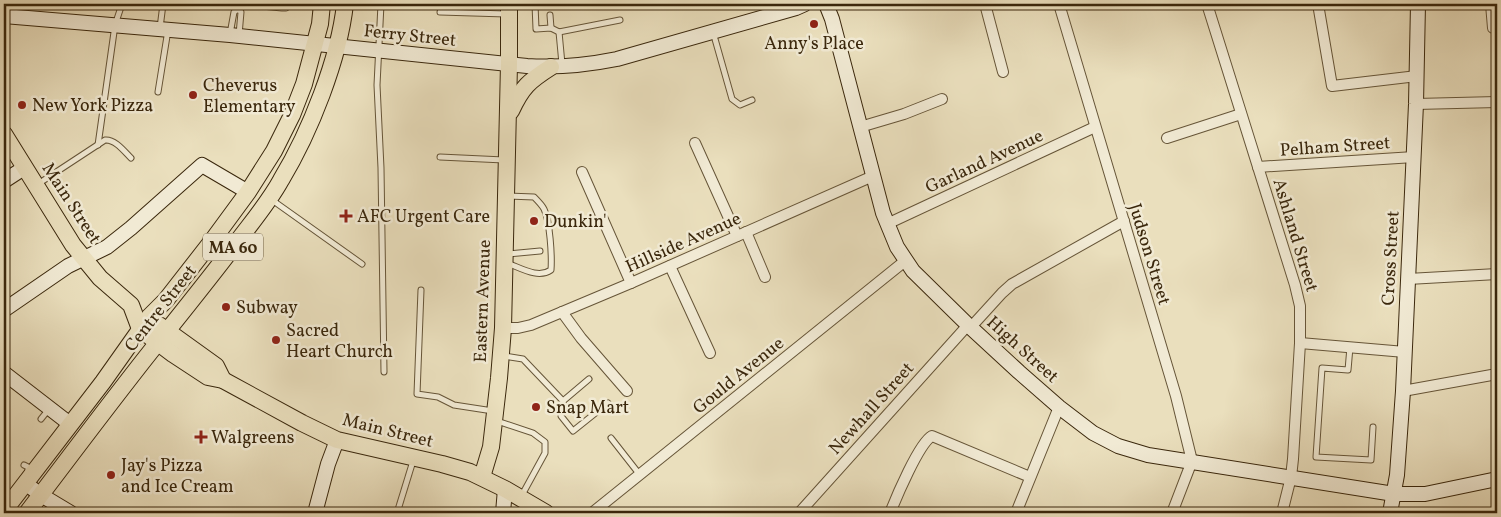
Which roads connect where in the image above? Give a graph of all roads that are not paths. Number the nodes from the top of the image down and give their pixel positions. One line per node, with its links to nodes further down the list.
1 (122, 4): 24 (lane)
2 (163, 4): 27 (lane)
3 (243, 4): 16 (lane)
4 (291, 4): 16 (lane)
5 (322, 4): 31 (main road, Centre Street / MA 60)
6 (345, 4): 32 (main road, Centre Street / MA 60)
7 (381, 4): 33 (lane)
8 (535, 4): 25 (lane)
9 (826, 4): 45 (street, High Street)
10 (985, 4): 36 (street)
11 (1059, 4): 46 (street, Judson Street)
12 (1207, 4): 43 (street, Ashland Street)
13 (1318, 4): 37 (street)
14 (1418, 4): 37 (street, Cross Street)
15 (1492, 4): 26 (street)
16 (268, 5)
17 (799, 5): 28 (street, Ferry Street)
18 (238, 6): 30 (lane); 30 (lane)
19 (509, 9): 20 (lane); 34 (main road, Eastern Avenue)
20 (440, 12)
21 (550, 15): 25 (lane)
22 (4, 16): 24 (street, Ferry Street)
23 (620, 20): 29 (lane)
24 (115, 25): 27 (street, Ferry Street); 50 (lane)
25 (550, 28): 29 (lane)
26 (1493, 28)
27 (164, 29): 30 (street, Ferry Street); 38 (lane)
28 (713, 31): 35 (street, Ferry Street); 40 (lane)
29 (559, 32): 35 (lane)
30 (234, 36): 31 (street, Ferry Street)
31 (314, 45): 32 (street, Ferry Street); 61 (main road, Centre Street / MA 60)
32 (336, 46): 33 (street, Ferry Street); 63 (main road, Centre Street / MA 60)
33 (379, 50): 34 (street, Ferry Street); 89 (lane)
34 (509, 64): 35 (street, Ferry Street); 44 (main road, Eastern Avenue)
35 (556, 66): 44 (main road)
36 (1004, 72)
37 (1417, 76): 42 (street, Cross Street)
38 (158, 92)
39 (942, 99): 45 (street)
40 (752, 100)
41 (1497, 102): 42 (street)
42 (1416, 104): 52 (street, Cross Street)
43 (1241, 114): 48 (street); 55 (street, Ashland Street)
44 (508, 118): 54 (main road, Eastern Avenue)
45 (860, 127): 58 (street, High Street)
46 (1095, 127): 64 (street, Judson Street); 65 (street, Garland Avenue)
47 (4, 134): 56 (main road, Main Street)
48 (1167, 138)
49 (695, 142): 66 (street)
50 (98, 145): 53 (lane); 60 (lane)
51 (440, 157): 54 (lane)
52 (1414, 157): 55 (street, Pelham Street); 75 (street, Cross Street)
53 (132, 158)
54 (507, 160): 62 (main road, Eastern Avenue)
55 (1258, 167): 84 (street, Ashland Street)
56 (24, 168): 59 (street); 60 (main road, Main Street)
57 (582, 172): 76 (street)
58 (873, 176): 65 (street, High Street); 66 (street, Hillside Avenue)
59 (4, 181)
60 (36, 186): 69 (main road, Main Street)
61 (248, 192): 69 (street); 80 (main road, Centre Street / MA 60)
62 (506, 196): 68 (main road, Eastern Avenue); 68 (lane)
63 (269, 199): 71 (lane); 83 (main road, Centre Street / MA 60)
64 (1124, 221): 81 (street, Newhall Street); 104 (street, Judson Street)
65 (887, 224): 70 (street, High Street)
66 (742, 234): 72 (street, Hillside Avenue); 74 (street)
67 (540, 251): 68 (lane)
68 (504, 258): 82 (main road, Eastern Avenue)
69 (84, 259): 78 (street); 80 (main road, Main Street)
70 (905, 261): 81 (street, High Street); 106 (street, Gould Avenue)
71 (362, 264)
72 (670, 266): 76 (street, Hillside Avenue); 87 (street)
73 (1497, 274): 75 (street)
74 (765, 277)
75 (1408, 279): 86 (street, Cross Street)
76 (631, 283): 79 (street, Hillside Avenue)
77 (421, 290): 98 (lane)
78 (4, 310)
79 (562, 312): 82 (street, Hillside Avenue); 93 (street)
80 (145, 323): 83 (main road, Main Street); 99 (main road, Centre Street / MA 60)
81 (969, 326): 97 (street, High Street); 124 (street, Newhall Street)
82 (503, 328): 88 (main road, Eastern Avenue)
83 (163, 337): 102 (main road, Main Street); 114 (main road, Centre Street / MA 60)
84 (1300, 344): 85 (street); 109 (street, Ashland Street)
85 (1350, 347): 86 (street); 100 (lane)
86 (1405, 352): 94 (street, Cross Street)
87 (710, 353)
88 (501, 356): 95 (lane); 98 (main road, Eastern Avenue)
89 (384, 372)
90 (4, 374): 99 (street)
91 (1497, 374): 94 (street)
92 (589, 379): 95 (lane)
93 (627, 391)
94 (1403, 391): 113 (street, Cross Street)
95 (563, 401): 96 (lane)
96 (608, 403)
97 (1059, 407): 104 (street, High Street); 107 (street)
98 (495, 416): 108 (main road, Eastern Avenue); 115 (lane)
99 (70, 424): 111 (main road, Centre Street / MA 60)
100 (1374, 427)
101 (611, 438): 106 (lane)
102 (337, 440): 103 (main road, Main Street); 119 (street)
103 (414, 458): 108 (main road, Main Street); 120 (lane)
104 (1192, 461): 109 (street, High Street); 127 (street)
105 (24, 465): 111 (lane)
106 (640, 475): 123 (street, Gould Avenue)
107 (1030, 476): 125 (street); 126 (street)
108 (482, 477): 112 (main road, Main Street)
109 (1291, 477): 113 (street, High Street); 128 (street, Ashland Street)
110 (1497, 479): 113 (street, High Street)
111 (19, 485): 114 (street); 116 (main road, Centre Street / MA 60)
112 (505, 488): 115 (main road, Main Street); 121 (street)
113 (1394, 494): 129 (street, Cross Street)
114 (41, 495): 117 (main road, Centre Street / MA 60); 118 (street)
115 (521, 498): 122 (main road, Main Street)
116 (4, 511)
117 (27, 513)
118 (70, 513)
119 (315, 513)
120 (397, 513)
121 (503, 513)
122 (546, 513)
123 (592, 513)
124 (799, 513)
125 (890, 513)
126 (1016, 513)
127 (1172, 513)
128 (1282, 513)
129 (1390, 513)

